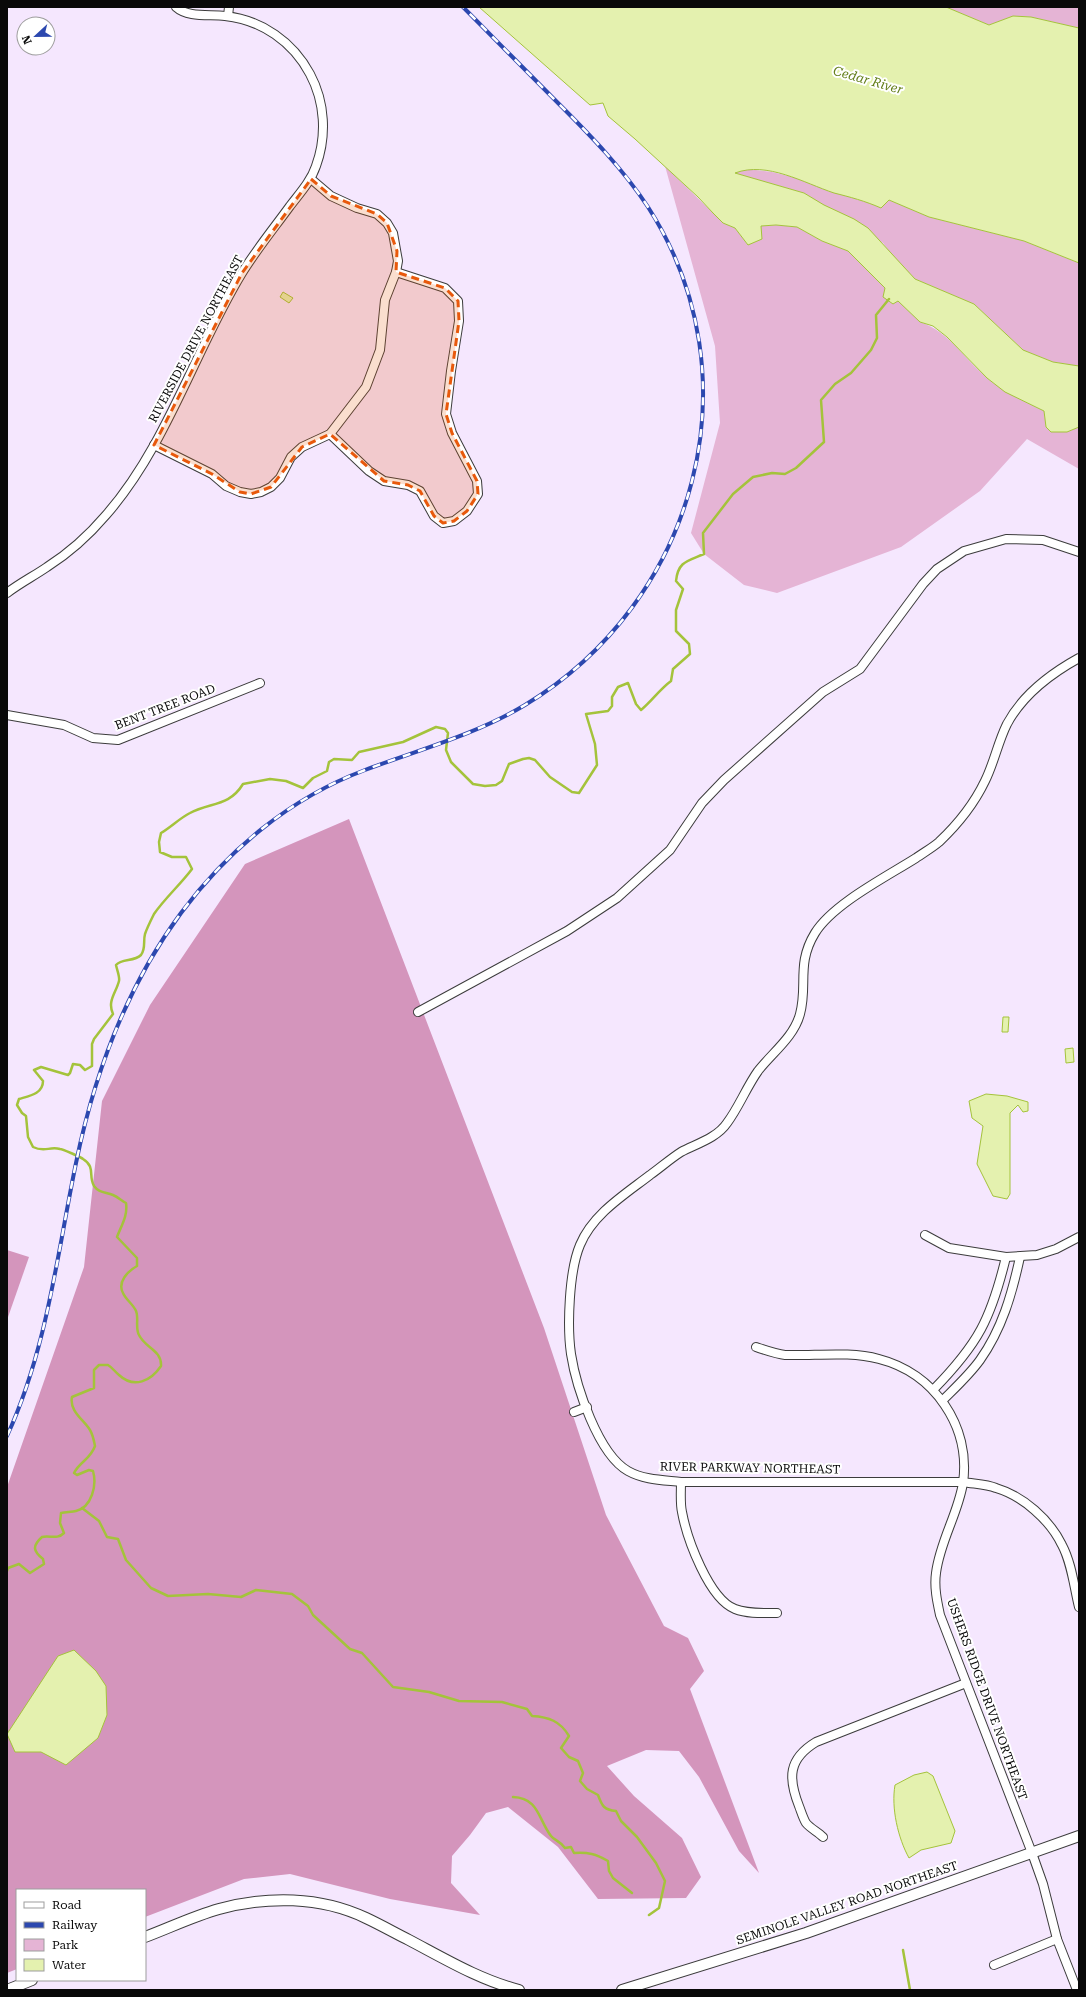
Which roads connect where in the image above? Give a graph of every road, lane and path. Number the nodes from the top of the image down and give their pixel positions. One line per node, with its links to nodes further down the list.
1 (176, 7): 3 (street, RIVERSIDE DRIVE NORTHEAST)
2 (228, 7): 3 (street)
3 (228, 16): 4 (street, RIVERSIDE DRIVE NORTHEAST)
4 (311, 179): 5 (street); 7 (street, RIVERSIDE DRIVE NORTHEAST)
5 (396, 272): 6 (street); 6 (street)
6 (330, 434): 7 (street)
7 (154, 445): 9 (street, RIVERSIDE DRIVE NORTHEAST)
8 (1079, 552): 13 (street)
9 (7, 593)
10 (1079, 658): 21 (street, RIVER PARKWAY NORTHEAST)
11 (260, 683): 12 (street, BENT TREE ROAD)
12 (7, 715)
13 (418, 1012)
14 (925, 1235): 16 (street)
15 (1079, 1237): 17 (street)
16 (1006, 1257): 17 (street); 19 (street)
17 (1020, 1258): 20 (street)
18 (756, 1347): 19 (street, USHERS RIDGE DRIVE NORTHEAST)
19 (934, 1389): 20 (street, USHERS RIDGE DRIVE NORTHEAST)
20 (943, 1400): 24 (street, USHERS RIDGE DRIVE NORTHEAST)
21 (587, 1407): 22 (street); 23 (street, RIVER PARKWAY NORTHEAST)
22 (574, 1412)
23 (681, 1482): 24 (street, RIVER PARKWAY NORTHEAST); 26 (street)
24 (963, 1482): 25 (street, RIVER PARKWAY NORTHEAST); 27 (street, USHERS RIDGE DRIVE NORTHEAST)
25 (1079, 1607)
26 (777, 1613)
27 (966, 1683): 28 (street); 30 (street, USHERS RIDGE DRIVE NORTHEAST)
28 (823, 1836)
29 (1079, 1836): 30 (street, SEMINOLE VALLEY ROAD NORTHEAST)
30 (1032, 1853): 32 (street, USHERS RIDGE DRIVE NORTHEAST); 37 (street, SEMINOLE VALLEY ROAD NORTHEAST)
31 (146, 1937): 36 (street)
32 (1057, 1939): 33 (street); 38 (street, USHERS RIDGE DRIVE NORTHEAST)
33 (994, 1965)
34 (30, 1981): 35 (street)
35 (7, 1990)
36 (519, 1990)
37 (622, 1990)
38 (1077, 1990)

